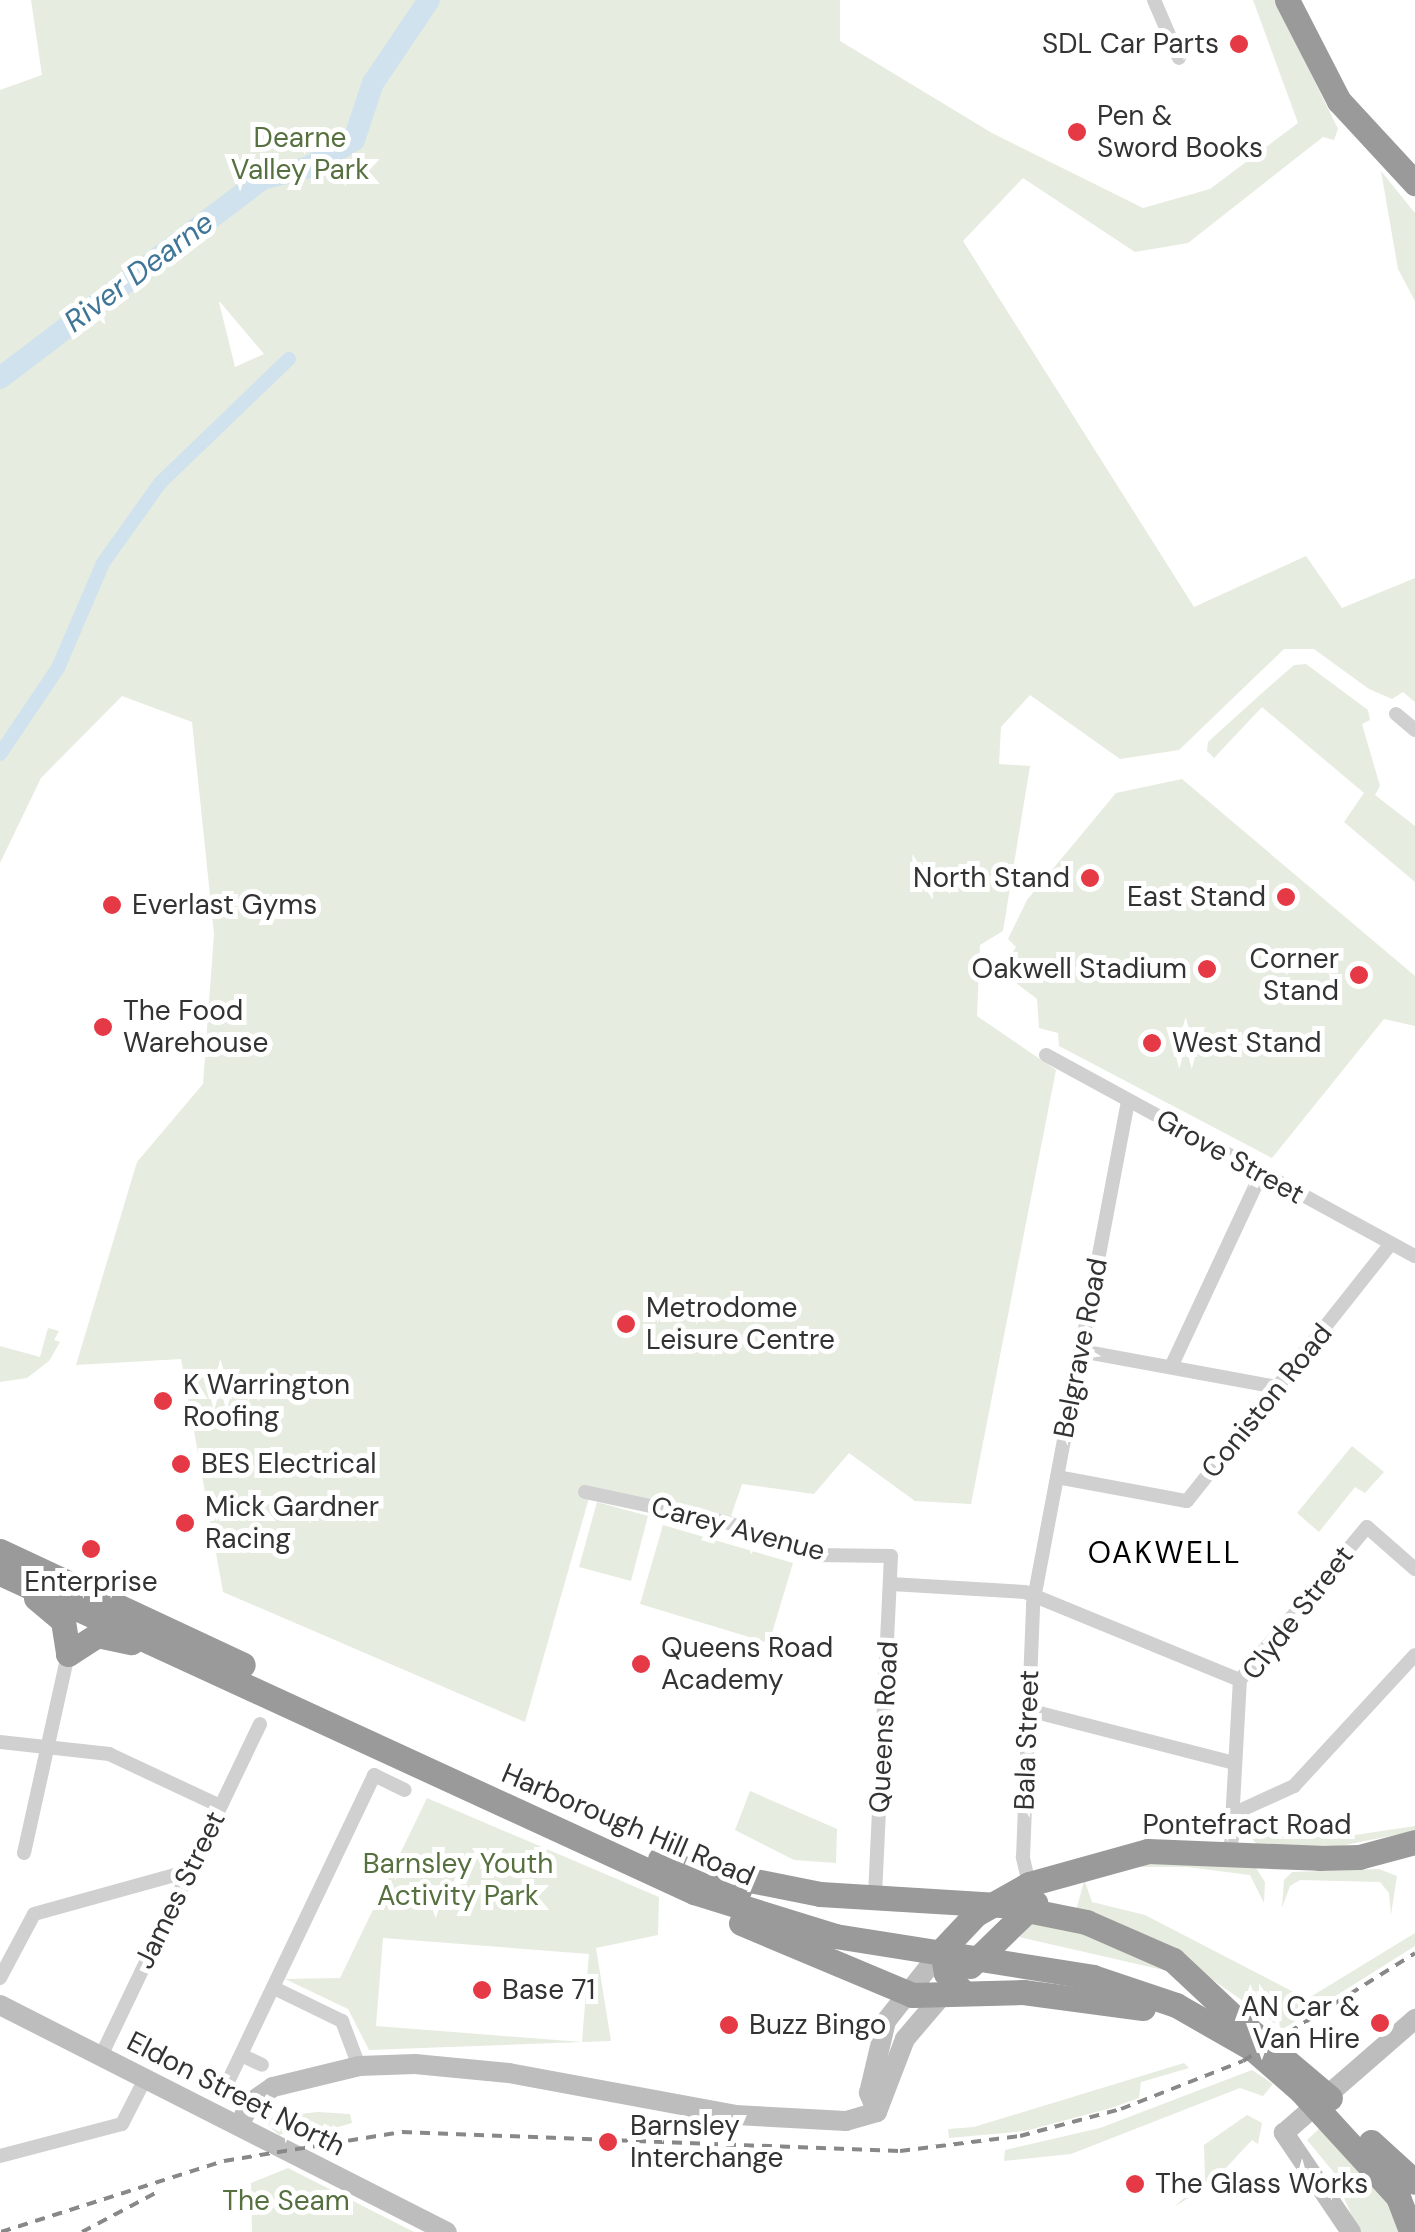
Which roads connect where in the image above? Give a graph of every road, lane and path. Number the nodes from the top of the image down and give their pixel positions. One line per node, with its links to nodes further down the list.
1 (1154, 0): 3 (street)
2 (1286, 0): 4 (highway)
3 (1179, 58)
4 (1415, 183)
5 (1396, 714): 6 (street)
6 (1415, 730)
7 (1046, 1054): 8 (street, Grove Street)
8 (1128, 1101): 9 (street, Grove Street); 12 (street, Belgrave Road)
9 (1261, 1174): 10 (street, Grove Street); 13 (street)
10 (1391, 1244): 11 (street, Grove Street); 14 (street, Coniston Road)
11 (1415, 1256)
12 (1080, 1351): 13 (street); 15 (street, Belgrave Road)
13 (1171, 1367): 14 (street)
14 (1277, 1387): 15 (street, Coniston Road)
15 (1057, 1477): 22 (street, Belgrave Road)
16 (585, 1492): 18 (street, Carey Avenue)
17 (0, 1551): 38 (highway, Harborough Hill Road)
18 (892, 1556): 21 (street, Queens Road)
19 (1415, 1568): 26 (street, Clyde Street)
20 (0, 1574): 23 (highway); 25 (highway, Harborough Hill Road)
21 (891, 1584): 22 (street); 43 (street, Queens Road)
22 (1036, 1595): 26 (street); 27 (street, Bala Street)
23 (68, 1654): 25 (highway); 30 (street)
24 (1415, 1655): 34 (street)
25 (198, 1663): 41 (highway, Harborough Hill Road)
26 (1240, 1680): 31 (street, Clyde Street)
27 (1028, 1710): 31 (street); 42 (street, Bala Street)
28 (260, 1724): 33 (street, James Street)
29 (0, 1742): 30 (street)
30 (48, 1746): 33 (street); 37 (street)
31 (1235, 1764): 34 (street, Clyde Street)
32 (405, 1790): 51 (street)
33 (220, 1806): 39 (street, James Street)
34 (1232, 1822): 36 (street, Clyde Street)
35 (1415, 1842): 36 (highway, Pontefract Road)
36 (1229, 1853): 40 (highway, Pontefract Road)
37 (24, 1854)
38 (672, 1864): 43 (highway); 46 (highway, Harborough Hill Road)
39 (190, 1871): 49 (street); 60 (street, James Street)
40 (1072, 1875): 42 (highway, Pontefract Road); 45 (highway)
41 (694, 1892): 46 (highway, Harborough Hill Road); 50 (highway)
42 (1028, 1897): 44 (highway, Pontefract Road); 45 (highway); 47 (highway)
43 (875, 1898): 44 (highway)
44 (977, 1909): 47 (highway); 48 (highway, Pontefract Road)
45 (1072, 1919): 56 (highway)
46 (905, 1940): 56 (highway, Harborough Hill Road)
47 (994, 1941): 52 (highway)
48 (942, 1950): 52 (highway); 53 (street)
49 (0, 1978)
50 (874, 1981): 53 (highway); 57 (street)
51 (274, 1988): 59 (street); 62 (street)
52 (952, 1991): 53 (highway); 56 (highway); 58 (street)
53 (905, 1992): 57 (street)
54 (0, 2005): 60 (street, Eldon Street North)
55 (1415, 2019): 72 (street)
56 (1230, 2024): 67 (highway, Harborough Hill Road)
57 (884, 2028): 58 (street); 65 (street)
58 (913, 2028): 65 (street)
59 (241, 2055): 61 (street); 64 (street)
60 (101, 2056): 63 (street, Eldon Street North)
61 (262, 2065)
62 (360, 2066): 65 (street); 66 (street)
63 (145, 2079): 66 (street, Eldon Street North); 68 (street)
64 (224, 2090)
65 (873, 2102)
66 (239, 2126): 71 (street, Eldon Street North)
67 (1368, 2150): 69 (highway, Harborough Hill Road); 73 (highway, Harborough Hill Road)
68 (0, 2156)
69 (1415, 2182)
70 (1415, 2223): 73 (highway)
71 (446, 2232)
72 (1351, 2232)
73 (1411, 2232)

